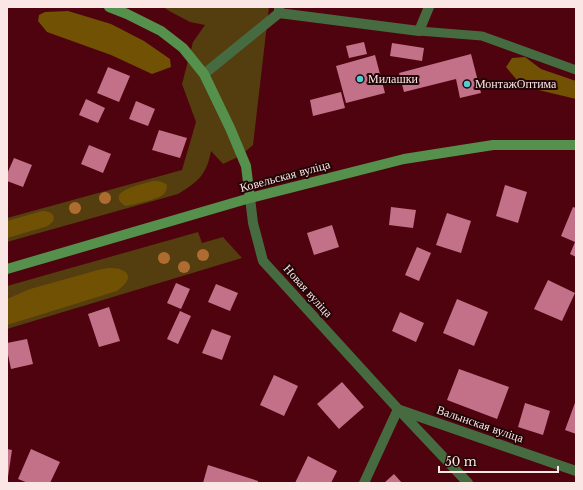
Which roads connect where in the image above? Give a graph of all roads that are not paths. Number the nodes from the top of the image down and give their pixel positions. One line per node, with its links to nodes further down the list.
1 (109, 7): 6 (main road, Новая вуліца)
2 (429, 7): 4 (street)
3 (279, 10): 4 (street); 6 (street)
4 (419, 31): 5 (lane)
5 (576, 70)
6 (204, 74): 8 (main road, Новая вуліца)
7 (576, 145): 8 (main road, Ковельская вуліца)
8 (250, 198): 9 (main road, Ковельская вуліца); 10 (street, Новая вуліца)
9 (7, 269)
10 (398, 409): 11 (street, Валынская вуліца); 12 (street); 13 (street, Новая вуліца)
11 (576, 471)
12 (364, 483)
13 (468, 483)

